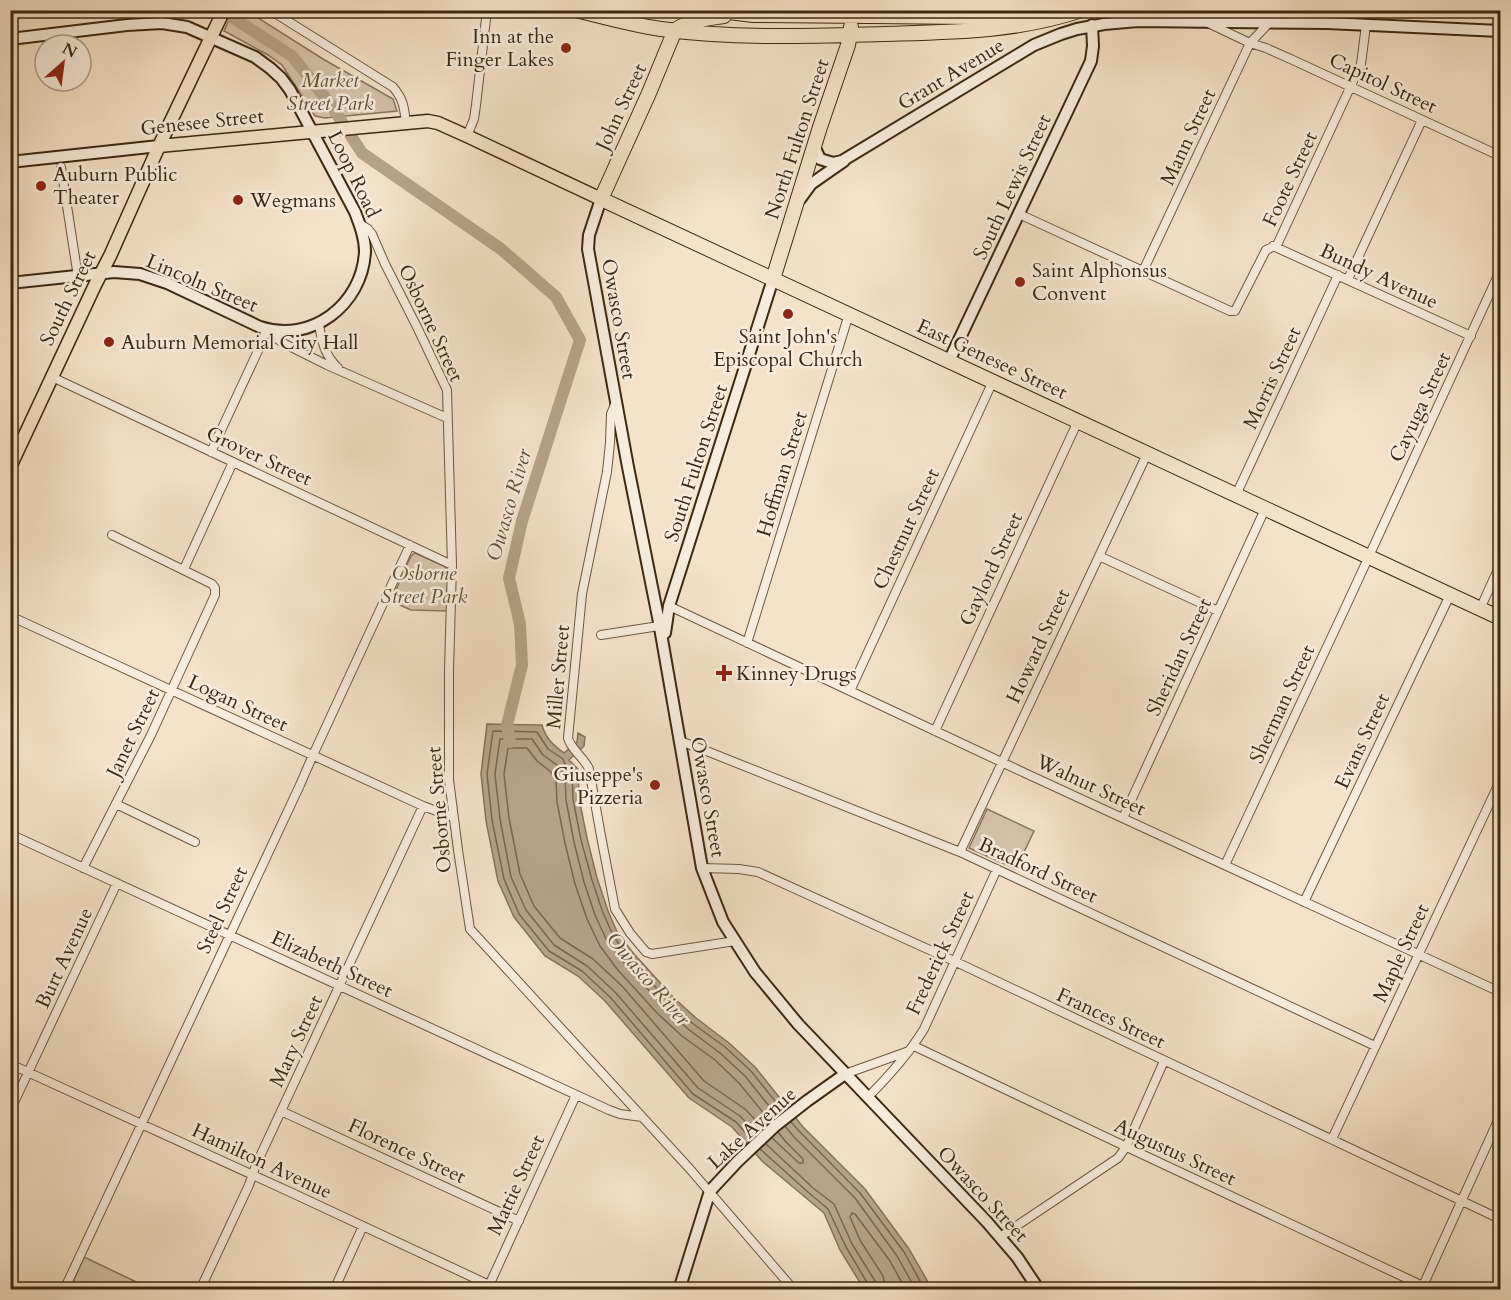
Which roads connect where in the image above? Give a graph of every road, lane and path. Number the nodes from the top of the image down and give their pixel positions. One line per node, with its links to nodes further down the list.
1 (224, 10): 18 (main road, South Street)
2 (270, 10): 23 (street)
3 (488, 10): 25 (street)
4 (576, 10): 15 (highway)
5 (713, 10): 10 (highway)
6 (1036, 10): 9 (highway)
7 (1082, 10): 17 (highway)
8 (1270, 10): 12 (street)
9 (854, 13): 10 (highway); 17 (highway, North Fulton Street)
10 (732, 14): 15 (highway)
11 (1207, 22): 12 (street); 14 (street, Grant Avenue); 20 (street, Grant Avenue)
12 (1269, 23): 13 (street); 20 (street, Mann Street)
13 (1366, 25): 16 (street); 21 (street, Foote Street)
14 (1092, 26): 29 (street, Grant Avenue); 34 (street, South Lewis Street)
15 (675, 30): 17 (highway); 32 (highway, John Street)
16 (1500, 31)
17 (849, 35): 27 (highway, North Fulton Street)
18 (211, 36): 19 (street, Loop Road); 24 (street, Loop Road); 26 (main road, South Street)
19 (10, 39)
20 (1250, 43): 21 (street, Capitol Street); 37 (street, Mann Street)
21 (1351, 87): 22 (street, Capitol Street); 36 (street, Foote Street)
22 (1422, 120): 28 (street, Capitol Street); 43 (street)
23 (406, 123): 24 (main road, Genesee Street); 25 (main road, Genesee Street)
24 (312, 131): 26 (main road, Genesee Street); 35 (street, Loop Road)
25 (467, 136): 32 (main road, East Genesee Street)
26 (159, 146): 30 (street, Genesee Street); 39 (main road, South Street)
27 (814, 146): 29 (street); 33 (highway, North Fulton Street)
28 (1500, 156)
29 (849, 157): 33 (street, Grant Avenue)
30 (10, 162)
31 (61, 167): 41 (street)
32 (601, 199): 42 (highway, East Genesee Street); 53 (street, Owasco Street)
33 (795, 207): 42 (highway, North Fulton Street)
34 (1019, 214): 37 (street); 49 (street, South Lewis Street)
35 (360, 224): 46 (street, Loop Road); 54 (street, Osborne Street)
36 (1273, 246): 37 (street, Foote Street); 40 (street, Bundy Avenue)
37 (1143, 271)
38 (1500, 271): 48 (street, Cayuga Street)
39 (101, 274): 41 (street, Lincoln Street); 47 (street, Lincoln Street); 51 (main road, South Street)
40 (1338, 275): 43 (street, Bundy Avenue); 60 (street, Morris Street)
41 (78, 277): 44 (street, Lincoln Street)
42 (773, 279): 45 (highway, East Genesee Street); 70 (street, South Fulton Street)
43 (1348, 279): 48 (street, Bundy Avenue)
44 (10, 283)
45 (849, 314): 49 (highway, East Genesee Street); 78 (street, Hoffman Street)
46 (319, 323): 47 (street, Lincoln Street); 50 (street, Lincoln Street)
47 (269, 329): 50 (street, Lincoln Street); 56 (street)
48 (1471, 336): 65 (street, Cayuga Street)
49 (949, 361): 52 (highway, East Genesee Street)
50 (342, 371): 54 (street, Lincoln Street)
51 (52, 377): 56 (street, Grover Street); 59 (main road, South Street)
52 (993, 381): 55 (highway, East Genesee Street); 81 (street, Chestnut Street)
53 (616, 402): 71 (street, Owasco Street); 101 (street, Miller Street)
54 (447, 418): 66 (street, Osborne Street)
55 (1078, 421): 57 (highway, East Genesee Street); 82 (street, Gaylord Street)
56 (211, 452): 58 (street, Grover Street)
57 (1147, 453): 60 (highway, East Genesee Street); 64 (street, Howard Street)
58 (233, 462): 63 (street, Grover Street); 68 (street)
59 (10, 467)
60 (1236, 495): 61 (highway, East Genesee Street)
61 (1266, 509): 65 (highway, East Genesee Street); 73 (street, Sheridan Street)
62 (112, 535): 68 (street)
63 (410, 545): 66 (street, Grover Street); 84 (street, Steel Street)
64 (1099, 556): 73 (street); 85 (street, Howard Street)
65 (1368, 557): 69 (highway, East Genesee Street); 94 (street, Sherman Street)
66 (452, 565): 89 (street, Osborne Street)
67 (1500, 565): 72 (street)
68 (184, 569): 80 (street, Janet Street)
69 (1449, 595): 72 (highway, East Genesee Street); 99 (street, Evans Street)
70 (669, 606): 71 (street); 78 (street, Walnut Street); 79 (street, South Fulton Street)
71 (655, 607): 76 (street, Owasco Street)
72 (1480, 609): 75 (highway, East Genesee Street)
73 (1218, 611): 90 (street, Sheridan Street)
74 (10, 616): 80 (street, Logan Street)
75 (1500, 618)
76 (659, 626): 77 (street); 79 (street, Owasco Street)
77 (601, 634)
78 (747, 643): 81 (street, Walnut Street)
79 (665, 660): 83 (street, Owasco Street)
80 (172, 691): 84 (street, Logan Street); 87 (street, Janet Street)
81 (850, 691): 82 (street, Walnut Street)
82 (935, 730): 85 (street, Walnut Street)
83 (680, 741): 93 (street, Bradford Street); 96 (street, Owasco Street)
84 (313, 755): 88 (street, Logan Street); 100 (street, Steel Street)
85 (1002, 762): 90 (street, Walnut Street); 93 (street, Howard Street)
86 (1500, 781): 102 (street, Maple Street)
87 (116, 804): 92 (street); 95 (street, Janet Street)
88 (423, 806): 89 (street, Logan Street); 104 (street, Mary Street)
89 (453, 817): 117 (street, Osborne Street)
90 (1123, 818): 94 (street, Walnut Street)
91 (10, 834): 95 (street, Elizabeth Street)
92 (195, 842)
93 (960, 852): 97 (street, Bradford Street)
94 (1225, 865): 99 (street, Walnut Street)
95 (83, 868): 98 (street, Elizabeth Street)
96 (702, 868): 101 (street, Owasco Street); 103 (street, Frances Street)
97 (997, 869): 103 (street, Frederick Street); 106 (street, Bradford Street)
98 (117, 883): 100 (street, Elizabeth Street); 110 (street, Burt Avenue)
99 (1304, 902): 102 (street, Walnut Street)
100 (230, 935): 104 (street, Elizabeth Street); 118 (street, Steel Street)
101 (735, 941): 111 (street, Owasco Street)
102 (1418, 954): 105 (street, Walnut Street); 106 (street, Maple Street)
103 (954, 962): 107 (street, Frederick Street); 108 (street, Frances Street)
104 (339, 986): 112 (street, Elizabeth Street); 114 (street, Mary Street)
105 (1500, 992)
106 (1374, 1046): 119 (street, Maple Street)
107 (912, 1048): 111 (street); 113 (street, Frederick Street); 120 (street, Augustus Street)
108 (1164, 1061): 119 (street, Frances Street); 120 (street)
109 (10, 1064): 110 (street, Hamilton Avenue)
110 (28, 1072): 115 (street, Burt Avenue); 118 (street, Hamilton Avenue)
111 (845, 1074): 113 (street, Owasco Street); 122 (street, Lake Avenue)
112 (576, 1095): 117 (street, Elizabeth Street); 125 (street, Mattie Street)
113 (868, 1097): 127 (street, Owasco Street)
114 (281, 1111): 121 (street, Mary Street); 125 (street, Florence Street)
115 (10, 1112)
116 (1500, 1116): 123 (street)
117 (642, 1117): 122 (street, Osborne Street)
118 (142, 1124): 121 (street, Hamilton Avenue); 130 (street, Steel Street)
119 (1332, 1139): 123 (street, Frances Street)
120 (1126, 1147): 127 (street); 129 (street, Augustus Street)
121 (252, 1174): 126 (street, Hamilton Avenue); 131 (street, Mary Street)
122 (710, 1191): 134 (street, Lake Avenue); 135 (street, Osborne Street)
123 (1462, 1201): 124 (street, Frances Street); 129 (street)
124 (1500, 1219)
125 (519, 1221): 128 (street, Mattie Street)
126 (363, 1226): 128 (street, Hamilton Avenue); 132 (street)
127 (1000, 1237): 136 (street, Owasco Street)
128 (488, 1287): 133 (street, Hamilton Avenue)
129 (1422, 1288)
130 (64, 1290)
131 (200, 1290)
132 (334, 1290)
133 (500, 1290)
134 (679, 1290)
135 (794, 1290)
136 (1039, 1290)

